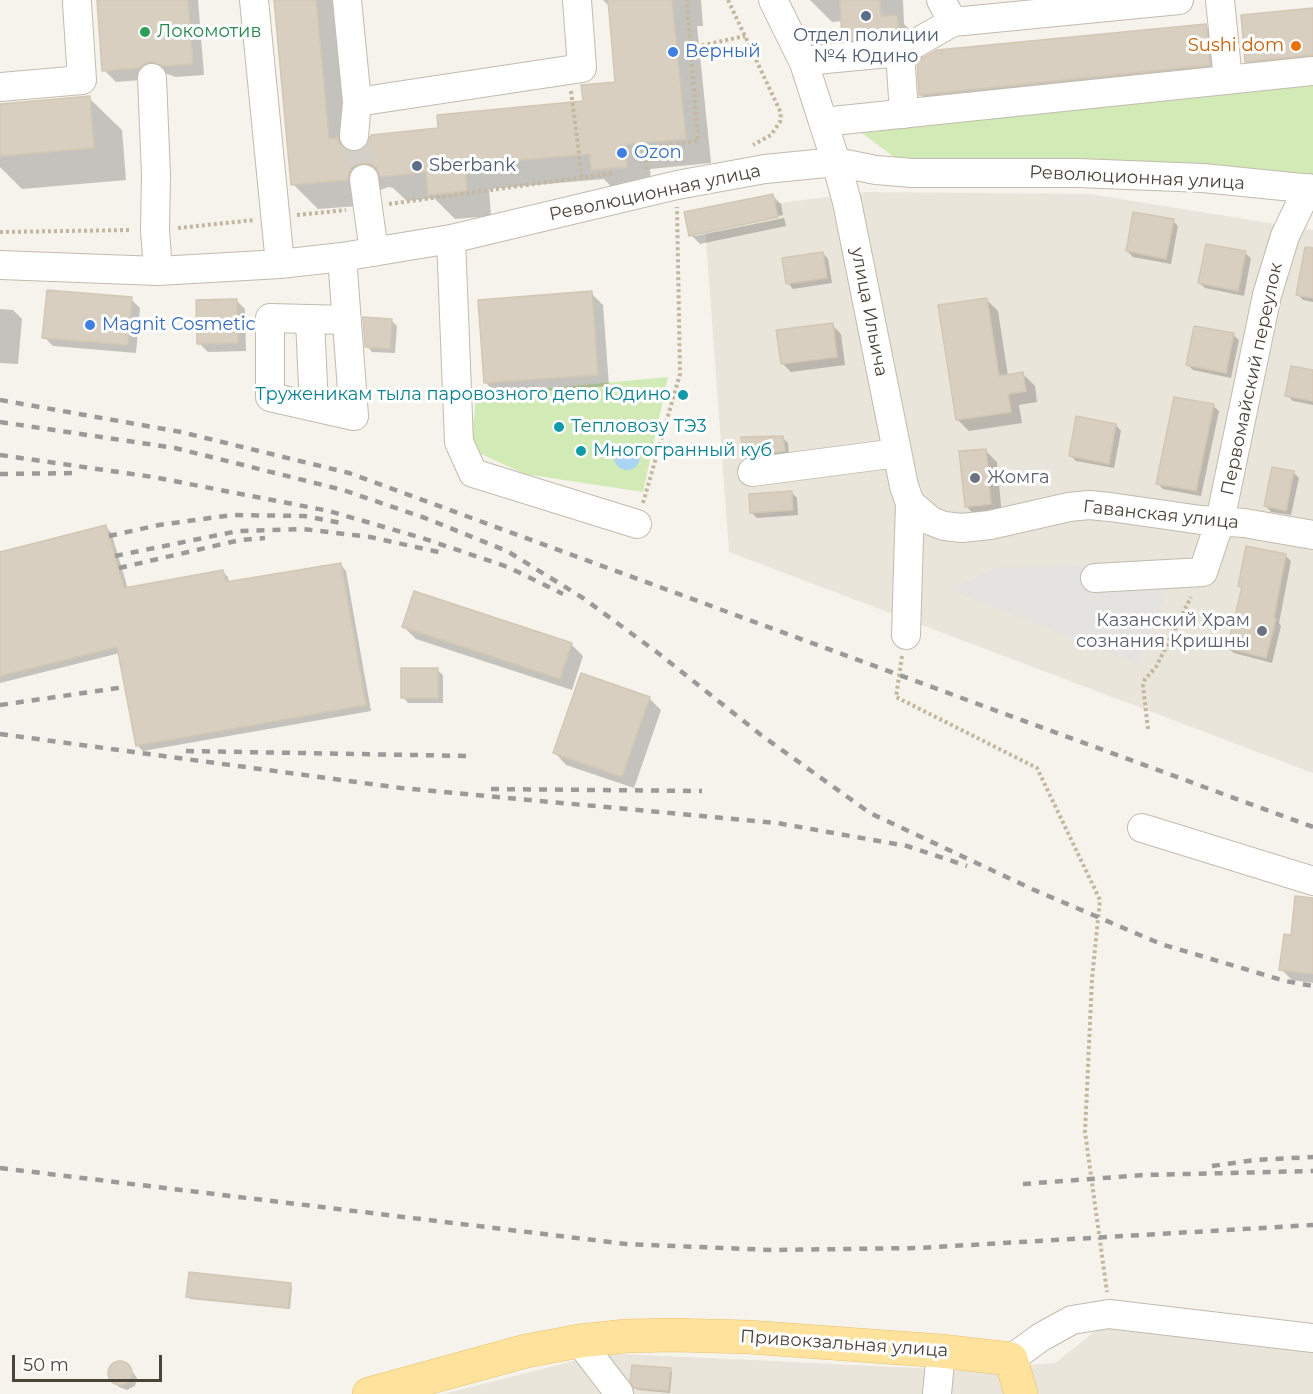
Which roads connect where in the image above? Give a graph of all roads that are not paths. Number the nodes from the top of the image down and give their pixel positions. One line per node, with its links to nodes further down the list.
1 (254, 0): 25 (street)
2 (347, 0): 15 (street)
3 (577, 0): 15 (street)
4 (773, 0): 10 (street, улица Ильича)
5 (1179, 0): 8 (street)
6 (1220, 0): 13 (street)
7 (77, 3): 14 (street)
8 (947, 11): 9 (street)
9 (900, 52): 10 (street); 16 (street)
10 (804, 63): 17 (street, улица Ильича)
11 (1313, 71): 13 (street)
12 (152, 78): 27 (street)
13 (1228, 80): 16 (street)
14 (0, 87)
15 (357, 102): 18 (street)
16 (904, 114): 17 (street)
17 (823, 122): 19 (street, улица Ильича)
18 (354, 136)
19 (836, 162): 21 (street, Революционная улица); 22 (street, Революционная улица); 31 (street, улица Ильича)
20 (364, 179): 23 (street)
21 (1311, 188): 34 (street, Первомайский переулок)
22 (451, 239): 23 (street, Революционная улица); 35 (street)
23 (374, 252): 24 (street, Революционная улица)
24 (342, 257): 25 (street, Революционная улица); 29 (street)
25 (280, 264): 27 (street, Революционная улица)
26 (0, 265): 27 (street, Революционная улица)
27 (158, 271)
28 (310, 320): 29 (street); 30 (street); 30 (street)
29 (347, 320): 30 (street)
30 (314, 407)
31 (897, 453): 32 (street); 33 (street, улица Ильича)
32 (753, 472)
33 (910, 503): 34 (street, Гаванская улица); 38 (street, улица Ильича)
34 (1220, 521): 36 (street, Гаванская улица); 37 (street, Первомайский переулок)
35 (637, 524)
36 (1313, 535)
37 (1095, 578)
38 (906, 635)
39 (1142, 828): 40 (street)
40 (1313, 881)
41 (1313, 1338): 44 (street)
42 (579, 1341): 43 (main road, Привокзальная улица); 45 (street); 46 (main road, Привокзальная улица)
43 (941, 1351): 44 (main road, Привокзальная улица); 47 (street)
44 (1011, 1359): 48 (main road)
45 (619, 1393)
46 (369, 1394)
47 (937, 1394)
48 (1021, 1394)

